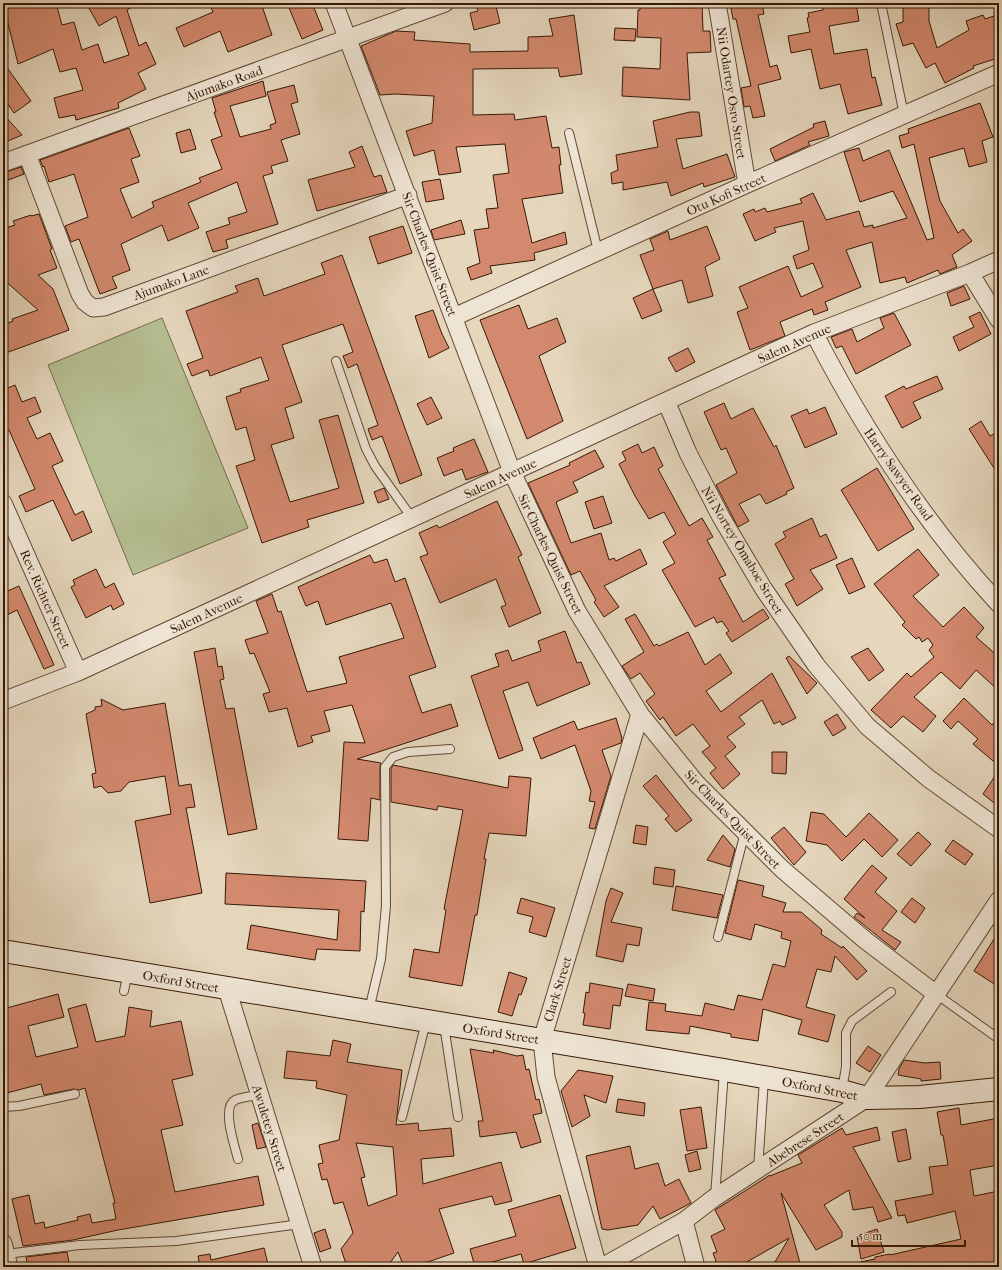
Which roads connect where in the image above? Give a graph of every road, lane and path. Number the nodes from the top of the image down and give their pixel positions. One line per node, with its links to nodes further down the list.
1 (334, 3): 5 (street, Sir Charles Quist Street)
2 (445, 3): 5 (street, Ajumako Road)
3 (717, 3): 11 (street, Nii Odartey Osro Street)
4 (881, 3): 7 (lane)
5 (348, 38): 9 (street, Ajumako Road); 12 (street, Sir Charles Quist Street)
6 (999, 73): 7 (street, Otu Kofi Street)
7 (904, 115): 11 (street, Otu Kofi Street)
8 (569, 133): 13 (lane)
9 (27, 154): 10 (street, Ajumako Road); 12 (street, Ajumako Lane)
10 (3, 163)
11 (747, 184): 13 (street, Otu Kofi Street)
12 (408, 195): 16 (street, Sir Charles Quist Street)
13 (598, 251): 16 (street, Otu Kofi Street)
14 (999, 260): 15 (street, Salem Avenue)
15 (970, 273): 17 (street); 18 (street, Salem Avenue)
16 (454, 317): 21 (street, Sir Charles Quist Street)
17 (999, 320)
18 (814, 333): 20 (street, Salem Avenue); 24 (street, Harry Sawyer Road)
19 (336, 361): 23 (lane)
20 (666, 401): 21 (street, Salem Avenue); 29 (street, Nii Nortey Omaboe Street)
21 (512, 472): 23 (street, Salem Avenue); 27 (street, Sir Charles Quist Street)
22 (3, 504): 25 (street, Rev. Richter Street)
23 (412, 518): 25 (street, Salem Avenue)
24 (999, 604)
25 (78, 672): 26 (street, Salem Avenue)
26 (3, 701)
27 (640, 714): 30 (street, Sir Charles Quist Street); 40 (street, Clark Street)
28 (450, 749): 37 (lane)
29 (999, 829)
30 (745, 832): 32 (lane); 36 (street, Sir Charles Quist Street)
31 (999, 900): 36 (street, Abebrese Street)
32 (718, 938)
33 (3, 951): 34 (main road, Oxford Street)
34 (227, 989): 37 (main road, Oxford Street); 46 (street, Awuletey Street)
35 (891, 992): 44 (lane)
36 (936, 994): 39 (lane); 47 (street, Abebrese Street)
37 (368, 1012): 38 (main road, Oxford Street)
38 (435, 1023): 40 (main road, Oxford Street); 49 (lane); 50 (lane)
39 (999, 1039)
40 (542, 1040): 41 (main road, Oxford Street); 58 (street, Clark Street)
41 (724, 1070): 42 (main road, Oxford Street); 53 (lane)
42 (764, 1078): 44 (main road, Oxford Street); 52 (lane)
43 (999, 1089): 47 (main road, Oxford Street)
44 (842, 1091): 47 (main road, Oxford Street)
45 (75, 1094): 48 (lane)
46 (260, 1095): 51 (lane); 55 (street, Awuletey Street)
47 (867, 1098): 52 (street, Abebrese Street)
48 (3, 1107)
49 (402, 1117)
50 (458, 1117)
51 (238, 1159)
52 (758, 1169): 53 (street, Abebrese Street)
53 (714, 1198): 54 (street, Abebrese Street)
54 (684, 1221): 59 (street, Abebrese Street); 60 (street)
55 (300, 1224): 56 (lane); 57 (street, Awuletey Street)
56 (6, 1255)
57 (313, 1267)
58 (598, 1267)
59 (602, 1267)
60 (696, 1267)

